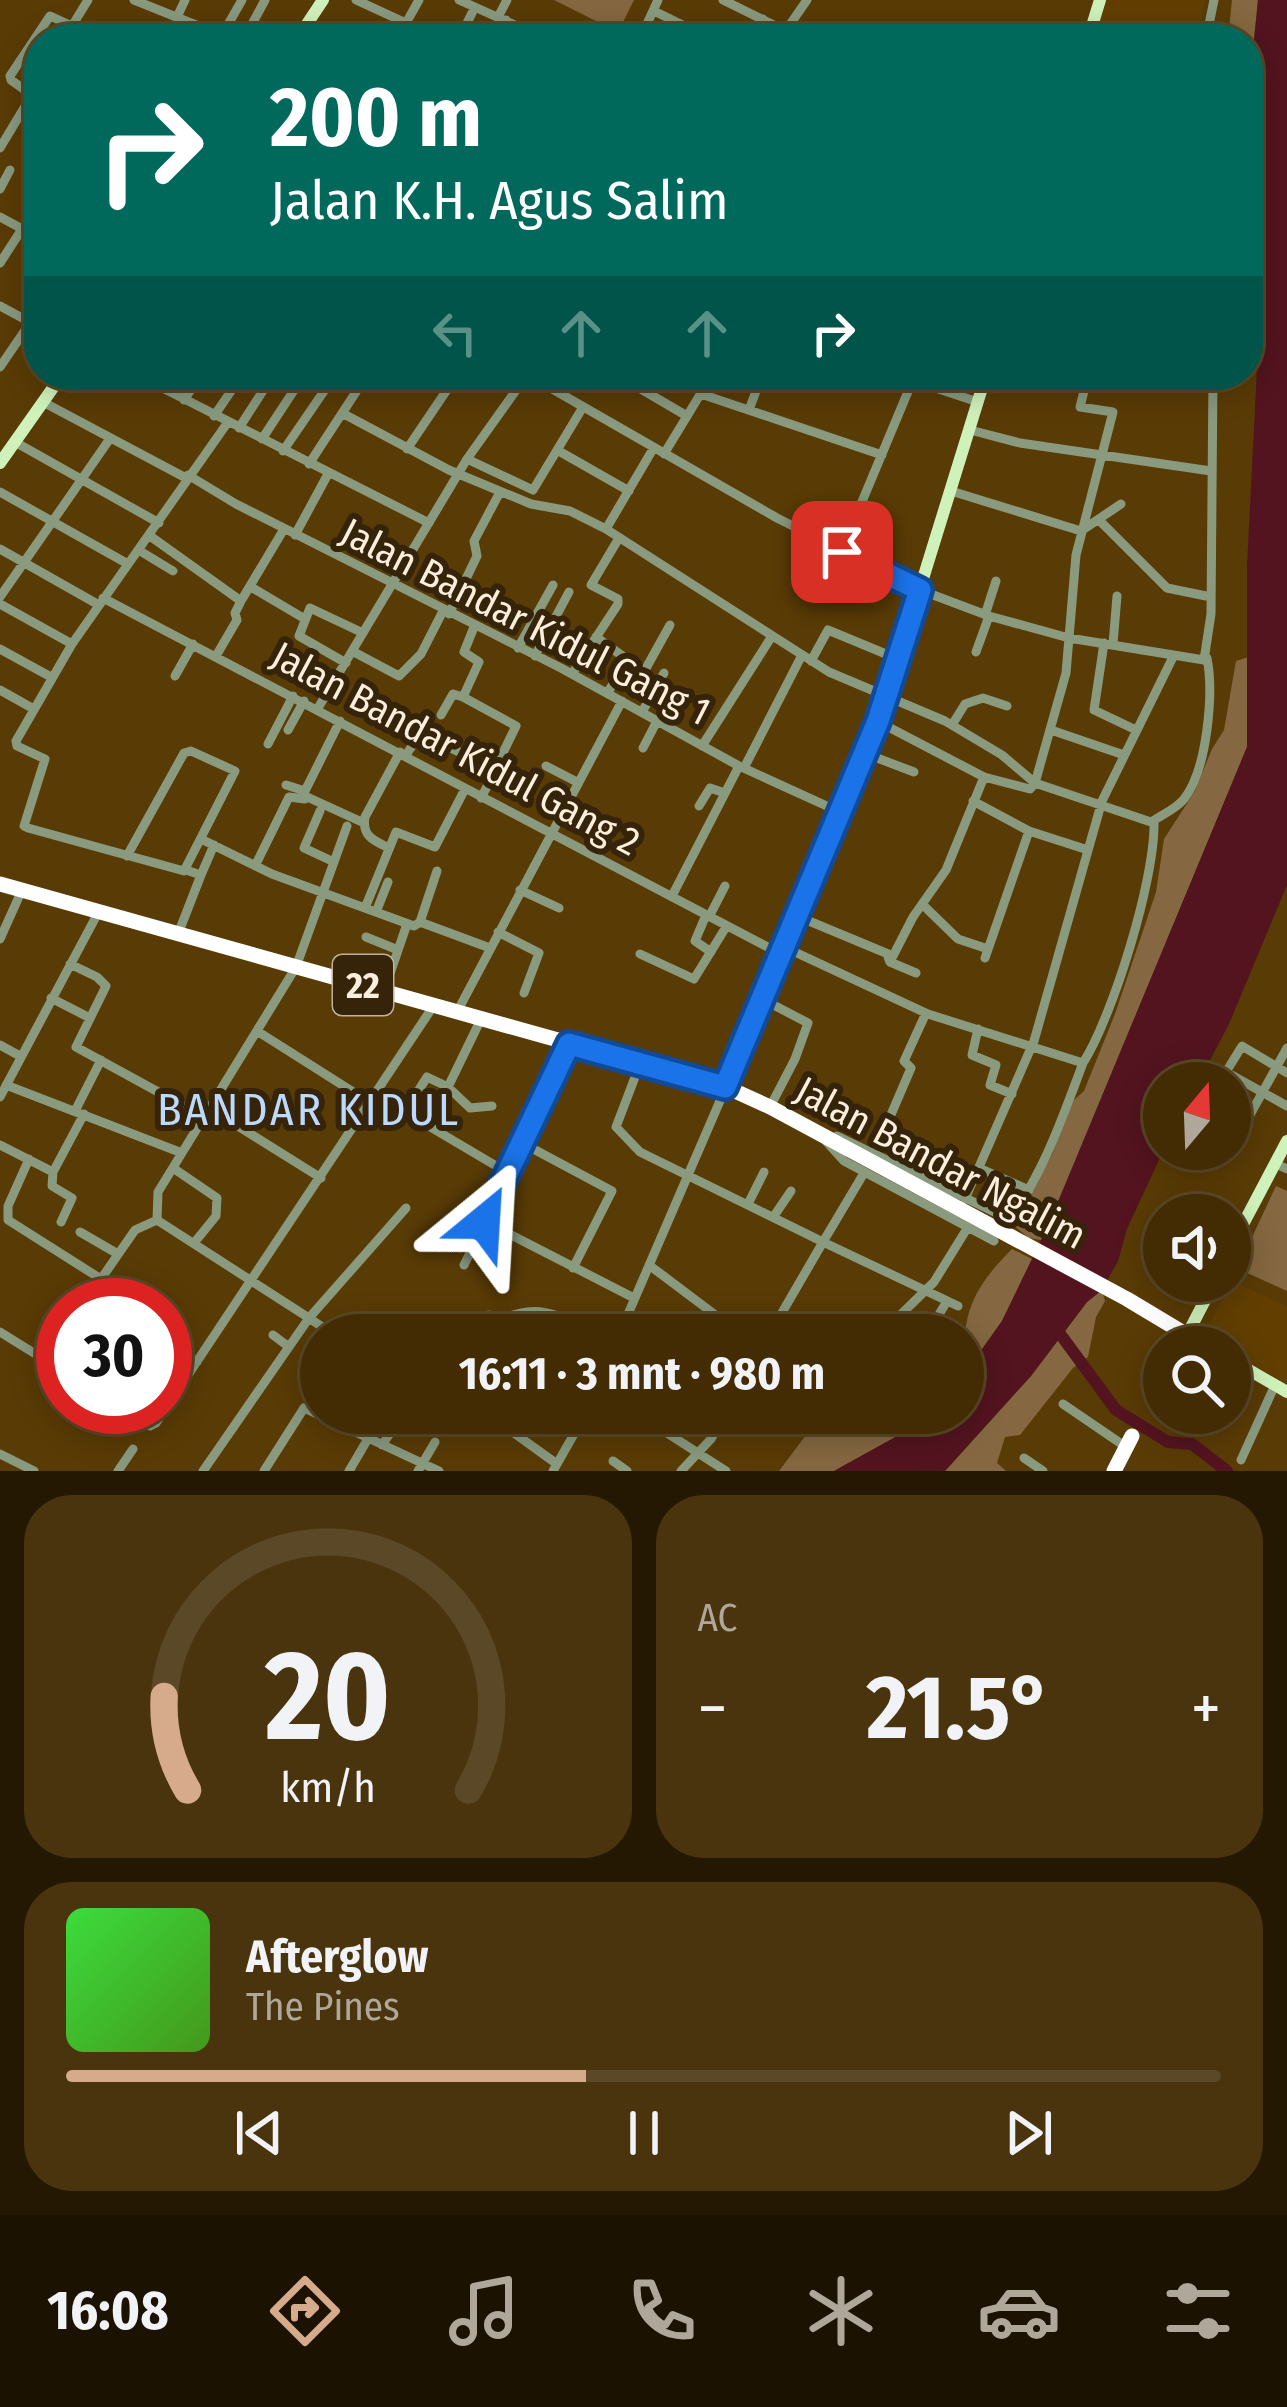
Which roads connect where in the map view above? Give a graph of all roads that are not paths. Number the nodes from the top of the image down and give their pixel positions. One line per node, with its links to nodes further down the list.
1 (134, 0): 7 (street)
2 (185, 0): 10 (street)
3 (356, 0): 4 (street)
4 (419, 0)
5 (507, 0): 11 (street)
6 (723, 0): 12 (street)
7 (147, 2): 10 (street)
8 (466, 2): 11 (street)
9 (656, 5): 16 (street)
10 (177, 17): 13 (street)
11 (502, 18): 14 (street); 15 (street)
12 (764, 19): 17 (street); 18 (street)
13 (194, 24)
14 (500, 24)
15 (513, 24)
16 (687, 24)
17 (762, 24)
18 (770, 24)
19 (24, 55): 20 (street)
20 (24, 89)
21 (24, 108): 22 (street)
22 (0, 148)
23 (10, 170): 24 (street)
24 (0, 189)
25 (0, 218): 26 (street)
26 (22, 229): 27 (street)
27 (0, 263)
28 (24, 338): 29 (street)
29 (0, 367)
30 (51, 390): 51 (main road)
31 (166, 390): 50 (street)
32 (191, 390): 50 (street)
33 (232, 390): 56 (street)
34 (261, 390): 58 (street)
35 (294, 390): 60 (street)
36 (325, 390): 65 (street)
37 (358, 390): 55 (street)
38 (447, 390): 63 (street)
39 (517, 390): 69 (street)
40 (554, 390): 53 (street)
41 (642, 390): 57 (street)
42 (703, 390): 49 (street)
43 (756, 390): 54 (street)
44 (901, 390): 67 (street)
45 (941, 390): 52 (street)
46 (982, 390): 52 (main road)
47 (1084, 390): 68 (street)
48 (1213, 390): 72 (street)
49 (701, 394): 54 (street); 57 (street)
50 (184, 400): 56 (street)
51 (43, 402): 61 (street, Jalan Bandar Kidul Gang 1); 62 (main road)
52 (978, 402): 59 (main road)
53 (583, 407): 64 (street); 66 (street)
54 (749, 410): 67 (street)
55 (342, 413): 63 (street); 71 (street)
56 (214, 416): 58 (street)
57 (688, 416): 66 (street)
58 (233, 425): 60 (street); 75 (street)
59 (970, 430): 68 (street); 77 (main road)
60 (262, 439): 65 (street)
61 (109, 440): 75 (street, Jalan Bandar Kidul Gang 1); 76 (street)
62 (15, 442): 70 (main road); 76 (street)
63 (407, 449): 73 (street)
64 (557, 450): 69 (street); 79 (street)
65 (284, 451): 71 (street)
66 (659, 452): 79 (street); 93 (street)
67 (882, 454): 93 (street)
68 (1100, 456): 72 (street); 87 (street)
69 (467, 459): 73 (street)
70 (0, 463)
71 (308, 464): 74 (street)
72 (1211, 471): 104 (street)
73 (459, 472): 80 (street); 85 (street)
74 (328, 475): 85 (street); 88 (street)
75 (187, 477): 84 (street); 88 (street, Jalan Bandar Kidul Gang 1)
76 (81, 480): 82 (street); 84 (street)
77 (951, 490): 87 (street); 101 (main road)
78 (0, 491): 82 (street)
79 (628, 491): 86 (street)
80 (500, 492): 86 (street); 108 (street)
81 (1121, 504): 83 (street)
82 (50, 520): 94 (street); 95 (street)
83 (1100, 521): 87 (street); 104 (street)
84 (159, 523): 89 (street)
85 (429, 523): 98 (street)
86 (606, 529): 90 (street)
87 (1082, 531): 116 (street)
88 (290, 532): 98 (street, Jalan Bandar Kidul Gang 1); 100 (street)
89 (150, 536): 92 (street); 106 (street)
90 (619, 538): 114 (street); 115 (street)
91 (0, 549): 94 (street, Jalan Bandar Kidul Gang 2)
92 (140, 551): 95 (street); 96 (street)
93 (842, 552): 101 (street)
94 (23, 562): 105 (street); 107 (street, Jalan Bandar Kidul Gang 2)
95 (128, 564): 107 (street)
96 (173, 571)
97 (996, 581): 109 (street)
98 (393, 584): 108 (street, Jalan Bandar Kidul Gang 1); 113 (street)
99 (553, 585): 120 (street)
100 (251, 587): 106 (street); 110 (street)
101 (920, 590): 109 (street); 129 (main road)
102 (569, 592): 125 (street)
103 (1117, 596): 119 (street)
104 (1211, 597): 128 (street)
105 (0, 601): 117 (street)
106 (241, 601): 124 (street)
107 (100, 602): 117 (street); 118 (street, Jalan Bandar Kidul Gang 2)
108 (446, 612): 112 (street, Jalan Bandar Kidul Gang 1); 122 (street)
109 (987, 616): 116 (street); 123 (street)
110 (304, 619): 113 (street); 131 (street)
111 (670, 625): 132 (street)
112 (474, 627): 120 (street, Jalan Bandar Kidul Gang 1); 138 (street)
113 (363, 633): 122 (street)
114 (772, 636): 127 (street); 157 (street)
115 (596, 637): 130 (street); 133 (street)
116 (1070, 638): 119 (street); 152 (street)
117 (72, 644): 135 (street)
118 (193, 644): 124 (street, Jalan Bandar Kidul Gang 2); 134 (street)
119 (1108, 644): 126 (street); 153 (street)
120 (518, 648): 125 (street, Jalan Bandar Kidul Gang 1)
121 (0, 650): 135 (street)
122 (352, 652): 131 (street)
123 (976, 652)
124 (216, 656): 139 (street, Jalan Bandar Kidul Gang 2)
125 (535, 656): 133 (street, Jalan Bandar Kidul Gang 1)
126 (1174, 656): 128 (street); 153 (street)
127 (807, 658): 129 (street); 140 (street); 164 (street)
128 (1207, 658): 180 (street)
129 (898, 659): 140 (main road)
130 (628, 660): 132 (street); 137 (street)
131 (346, 663): 144 (street)
132 (645, 670): 145 (street)
133 (572, 674): 137 (street, Jalan Bandar Kidul Gang 1)
134 (175, 676)
135 (51, 677): 143 (street)
136 (0, 691): 143 (street)
137 (608, 692): 141 (street, Jalan Bandar Kidul Gang 1)
138 (463, 697): 146 (street); 165 (street)
139 (298, 698): 144 (street, Jalan Bandar Kidul Gang 2); 151 (street); 156 (street)
140 (886, 698): 149 (main road); 150 (street)
141 (622, 701): 145 (street, Jalan Bandar Kidul Gang 1); 168 (street)
142 (1006, 706): 150 (street)
143 (32, 708): 155 (street)
144 (318, 709): 147 (street, Jalan Bandar Kidul Gang 2)
145 (641, 712): 148 (street, Jalan Bandar Kidul Gang 1)
146 (442, 715)
147 (340, 721): 159 (street, Jalan Bandar Kidul Gang 2); 173 (street)
148 (657, 721): 157 (street, Jalan Bandar Kidul Gang 1); 158 (street)
149 (878, 721): 160 (main road); 167 (street)
150 (952, 725): 161 (street)
151 (287, 730)
152 (1051, 730): 162 (street); 169 (street)
153 (1136, 730): 162 (street)
154 (0, 735): 155 (street)
155 (16, 741): 189 (street)
156 (268, 744)
157 (702, 746): 164 (street, Jalan Bandar Kidul Gang 1)
158 (643, 748)
159 (403, 753): 165 (street); 171 (street, Jalan Bandar Kidul Gang 2); 181 (street)
160 (864, 753): 166 (street); 179 (main road)
161 (1002, 755): 167 (street); 169 (street)
162 (1124, 755): 177 (street)
163 (546, 766): 168 (street)
164 (741, 767): 172 (street); 179 (street, Jalan Bandar Kidul Gang 1)
165 (495, 770): 174 (street)
166 (914, 772)
167 (986, 777): 169 (street); 175 (street)
168 (577, 782): 184 (street)
169 (1035, 783): 177 (street)
170 (286, 785): 173 (street)
171 (465, 789): 174 (street, Jalan Bandar Kidul Gang 2); 187 (street)
172 (725, 793): 176 (street); 201 (street)
173 (305, 795): 181 (street); 191 (street)
174 (481, 798): 184 (street, Jalan Bandar Kidul Gang 2)
175 (974, 801): 183 (street); 202 (street)
176 (699, 806)
177 (1100, 807): 180 (street); 188 (street)
178 (320, 811): 190 (street)
179 (840, 812): 207 (main road)
180 (1153, 821): 241 (street)
181 (364, 823): 187 (street)
182 (347, 826): 190 (street)
183 (1029, 831): 188 (street); 202 (street)
184 (550, 832): 199 (street); 201 (street, Jalan Bandar Kidul Gang 2)
185 (201, 839): 186 (street); 189 (street); 192 (street)
186 (214, 845): 191 (street); 194 (street)
187 (387, 847): 204 (street)
188 (1088, 850): 237 (street)
189 (127, 856): 192 (street)
190 (334, 862): 200 (street)
191 (256, 864): 200 (street)
192 (186, 870): 194 (street)
193 (437, 871): 208 (street)
194 (201, 875): 212 (street)
195 (388, 882): 204 (street)
196 (0, 884): 198 (highway, 22)
197 (724, 886): 206 (street)
198 (22, 890): 205 (highway, 22); 214 (street)
199 (520, 890): 203 (street); 211 (street)
200 (326, 892): 204 (street); 222 (street)
201 (672, 896): 206 (street, Jalan Bandar Kidul Gang 2)
202 (922, 904): 220 (street)
203 (559, 908)
204 (371, 910): 209 (street)
205 (99, 911): 212 (highway, 22); 221 (street)
206 (708, 916): 210 (street, Jalan Bandar Kidul Gang 2); 218 (street)
207 (796, 916): 217 (main road); 220 (street)
208 (420, 922): 209 (street); 215 (street)
209 (407, 924): 216 (street)
210 (726, 927): 217 (street, Jalan Bandar Kidul Gang 2); 218 (street)
211 (498, 932): 215 (street); 225 (street)
212 (178, 934): 222 (highway, 22)
213 (366, 938): 216 (street)
214 (0, 939)
215 (490, 948): 229 (street)
216 (398, 950): 224 (street)
217 (782, 951): 227 (main road); 230 (street, Jalan Bandar Kidul Gang 2)
218 (711, 952): 219 (street)
219 (640, 954)
220 (888, 957): 223 (street)
221 (70, 964): 226 (street); 231 (street)
222 (296, 967): 224 (highway, 22); 234 (street)
223 (913, 968)
224 (384, 991): 228 (highway, 22)
225 (524, 994)
226 (51, 998): 231 (street); 239 (street)
227 (762, 999): 247 (main road); 254 (street)
228 (435, 1004): 229 (highway, 22); 251 (street)
229 (457, 1012): 232 (highway, 22)
230 (926, 1012): 233 (street, Jalan Bandar Kidul Gang 2); 266 (street)
231 (90, 1018): 240 (street)
232 (482, 1018): 235 (highway, 22); 246 (street)
233 (978, 1029): 237 (street, Jalan Bandar Kidul Gang 2); 249 (street)
234 (257, 1031): 251 (street); 256 (street)
235 (569, 1044): 242 (highway, 22); 263 (street)
236 (0, 1045): 239 (street)
237 (1032, 1047): 241 (street, Jalan Bandar Kidul Gang 2); 249 (street)
238 (1287, 1048): 243 (street)
239 (20, 1056): 245 (street)
240 (100, 1060): 255 (street); 256 (street)
241 (1084, 1063): 268 (street)
242 (640, 1064): 247 (highway, 22); 278 (street)
243 (1276, 1066): 244 (street); 248 (street); 248 (street)
244 (1287, 1073)
245 (6, 1085): 250 (street); 255 (street)
246 (448, 1087): 252 (street); 276 (street)
247 (725, 1087): 254 (highway, Jalan Bandar Ngalim / 22); 278 (street)
248 (1262, 1092): 253 (street); 257 (street)
249 (1012, 1094): 258 (street)
250 (0, 1097)
251 (369, 1102): 279 (street)
252 (492, 1106)
253 (1287, 1106)
254 (770, 1107): 259 (highway, Jalan Bandar Ngalim / 22)
255 (79, 1113): 267 (street); 274 (street)
256 (207, 1113): 267 (street); 279 (street)
257 (1251, 1113)
258 (997, 1128): 260 (street); 273 (street)
259 (820, 1134): 266 (street); 277 (street); 293 (highway, Jalan Bandar Ngalim / 22)
260 (1010, 1135)
261 (1287, 1141): 271 (main road)
262 (0, 1144): 269 (street)
263 (524, 1144): 276 (street); 299 (street)
264 (916, 1146): 270 (street)
265 (1031, 1148): 268 (street)
266 (875, 1152): 270 (street)
267 (182, 1153): 272 (street)
268 (1046, 1155): 280 (street)
269 (28, 1159): 274 (street); 288 (street)
270 (905, 1167): 282 (street)
271 (1281, 1167): 286 (main road)
272 (172, 1168): 287 (street); 295 (street)
273 (979, 1168): 280 (street); 282 (street)
274 (53, 1172): 289 (street)
275 (764, 1172): 283 (street)
276 (508, 1173): 290 (street)
277 (864, 1173): 291 (street); 294 (street)
278 (687, 1175): 283 (street); 298 (street)
279 (321, 1178): 302 (street)
280 (1029, 1190): 282 (street)
281 (790, 1191): 285 (street)
282 (965, 1198)
283 (748, 1204): 285 (street)
284 (406, 1208): 308 (street)
285 (774, 1216): 294 (street)
286 (1251, 1216)
287 (157, 1220): 295 (street); 296 (street)
288 (4, 1221): 300 (street)
289 (61, 1222)
290 (485, 1223): 297 (street); 299 (street)
291 (968, 1227): 293 (street); 303 (street)
292 (80, 1232): 296 (street)
293 (994, 1234): 314 (highway, Jalan Bandar Ngalim / 22)
294 (823, 1242): 303 (street); 311 (street)
295 (194, 1244): 302 (street)
296 (118, 1255): 301 (street)
297 (464, 1265)
298 (649, 1265): 304 (street); 310 (street)
299 (573, 1268): 304 (street)
300 (98, 1278)
301 (101, 1278)
302 (252, 1280): 307 (street); 321 (street)
303 (926, 1292): 305 (street); 312 (street)
304 (634, 1298): 309 (street)
305 (946, 1301): 306 (street); 313 (street)
306 (958, 1306)
307 (303, 1314)
308 (313, 1314)
309 (627, 1314)
310 (714, 1314)
311 (781, 1314)
312 (902, 1314)
313 (939, 1314)
314 (1163, 1326)
315 (0, 1332): 319 (street)
316 (300, 1332): 318 (street)
317 (273, 1335): 318 (street)
318 (290, 1347): 346 (street)
319 (36, 1353)
320 (192, 1360): 321 (street)
321 (196, 1362): 322 (street)
322 (192, 1368)
323 (1251, 1371): 324 (main road)
324 (1281, 1388): 342 (street)
325 (1063, 1404): 334 (street)
326 (300, 1411): 349 (street)
327 (363, 1434): 333 (street)
328 (390, 1434): 336 (street)
329 (515, 1434): 345 (street)
330 (574, 1434): 345 (street)
331 (668, 1434): 338 (street)
332 (714, 1434): 338 (street)
333 (368, 1437): 336 (street); 350 (street)
334 (1129, 1441): 357 (highway)
335 (435, 1442): 344 (street)
336 (382, 1445): 340 (street)
337 (133, 1449): 348 (street)
338 (697, 1453): 354 (street); 355 (street)
339 (0, 1454): 347 (street)
340 (406, 1457): 344 (street); 351 (street)
341 (1024, 1458): 356 (street)
342 (1241, 1460)
343 (613, 1461): 353 (street)
344 (420, 1467): 352 (street)
345 (555, 1467)
346 (206, 1470)
347 (34, 1471)
348 (118, 1471)
349 (264, 1471)
350 (349, 1471)
351 (398, 1471)
352 (440, 1471)
353 (627, 1471)
354 (681, 1471)
355 (726, 1471)
356 (1043, 1471)
357 (1114, 1471)

